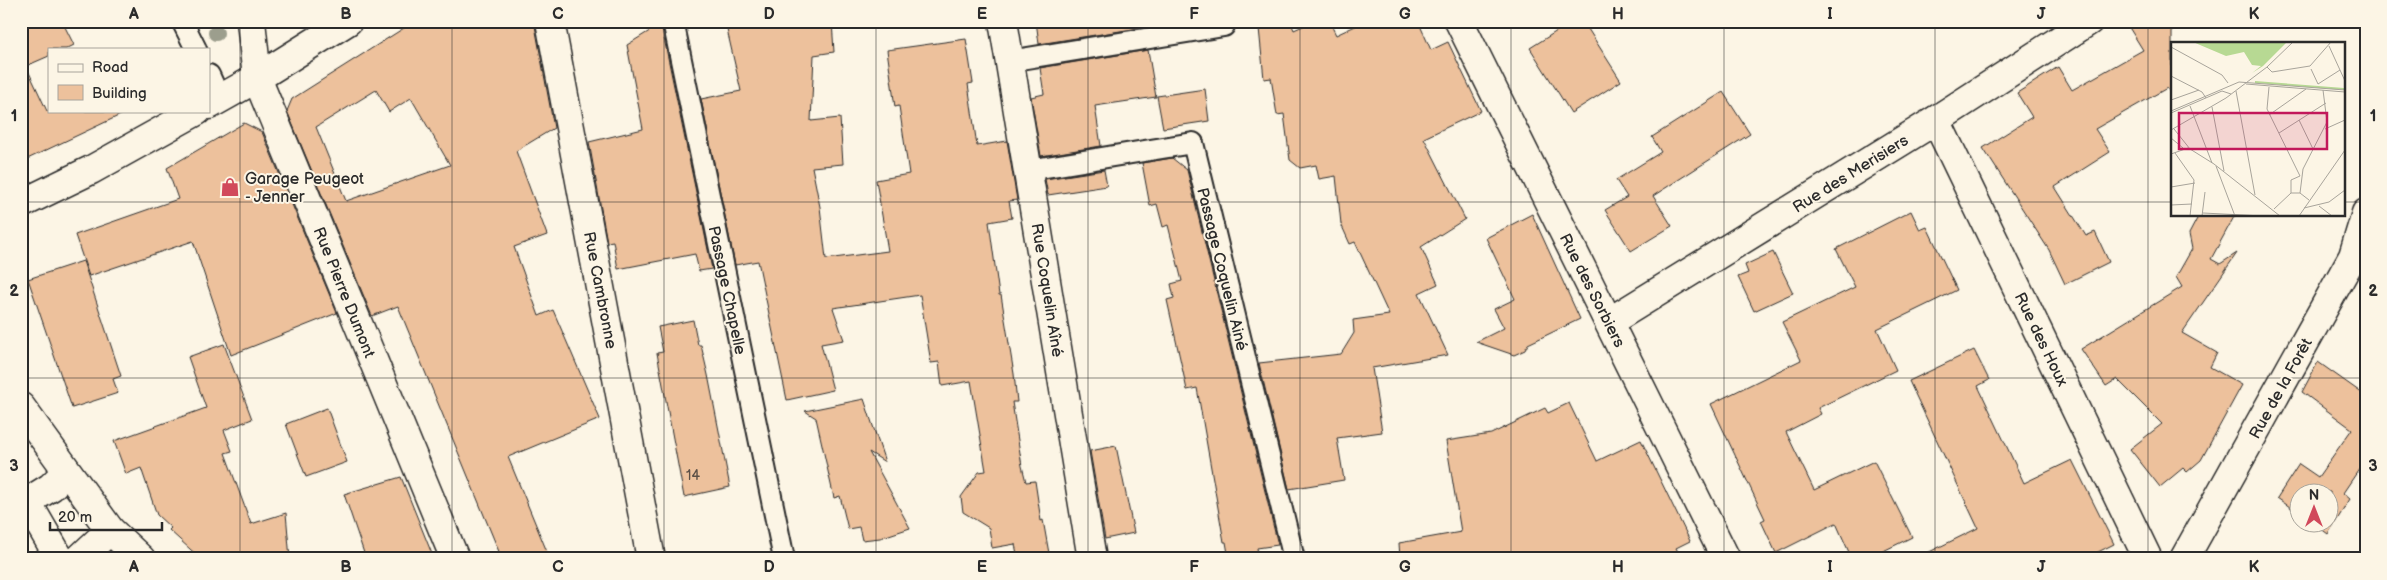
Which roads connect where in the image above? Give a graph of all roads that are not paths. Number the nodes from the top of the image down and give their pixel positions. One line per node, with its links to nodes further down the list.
1 (182, 21): 10 (lane)
2 (251, 21): 12 (street, Rue Pierre Dumont)
3 (348, 21): 12 (street)
4 (550, 21): 29 (street, Rue Cambronne)
5 (673, 21): 30 (lane, Passage Chapelle)
6 (1002, 21): 11 (street, Rue Coquelin Aîné)
7 (2089, 21): 15 (street, Rue des Merisiers)
8 (1462, 23): 20 (street, Rue des Sorbiers)
9 (1224, 26): 11 (lane)
10 (196, 48)
11 (1009, 60): 16 (street, Rue Coquelin Aîné)
12 (257, 78): 13 (street); 28 (street, Rue Pierre Dumont)
13 (210, 98)
14 (186, 112): 17 (street)
15 (1936, 120): 20 (street, Rue des Merisiers); 34 (street, Rue des Houx)
16 (1028, 170): 31 (street, Rue Coquelin Aîné); 32 (lane, Passage Coquelin Ainé)
17 (21, 204)
18 (2366, 213): 19 (street, Rue de la Forêt)
19 (2359, 253): 35 (street, Rue de la Forêt)
20 (1609, 322): 33 (street, Rue des Sorbiers)
21 (21, 407): 22 (street)
22 (66, 472): 23 (street); 24 (street)
23 (24, 500): 25 (street)
24 (110, 530): 26 (street); 27 (street)
25 (60, 559)
26 (79, 559)
27 (141, 559)
28 (455, 559)
29 (651, 559)
30 (784, 559)
31 (1092, 559)
32 (1294, 559)
33 (1726, 559)
34 (2148, 559)
35 (2184, 559)

